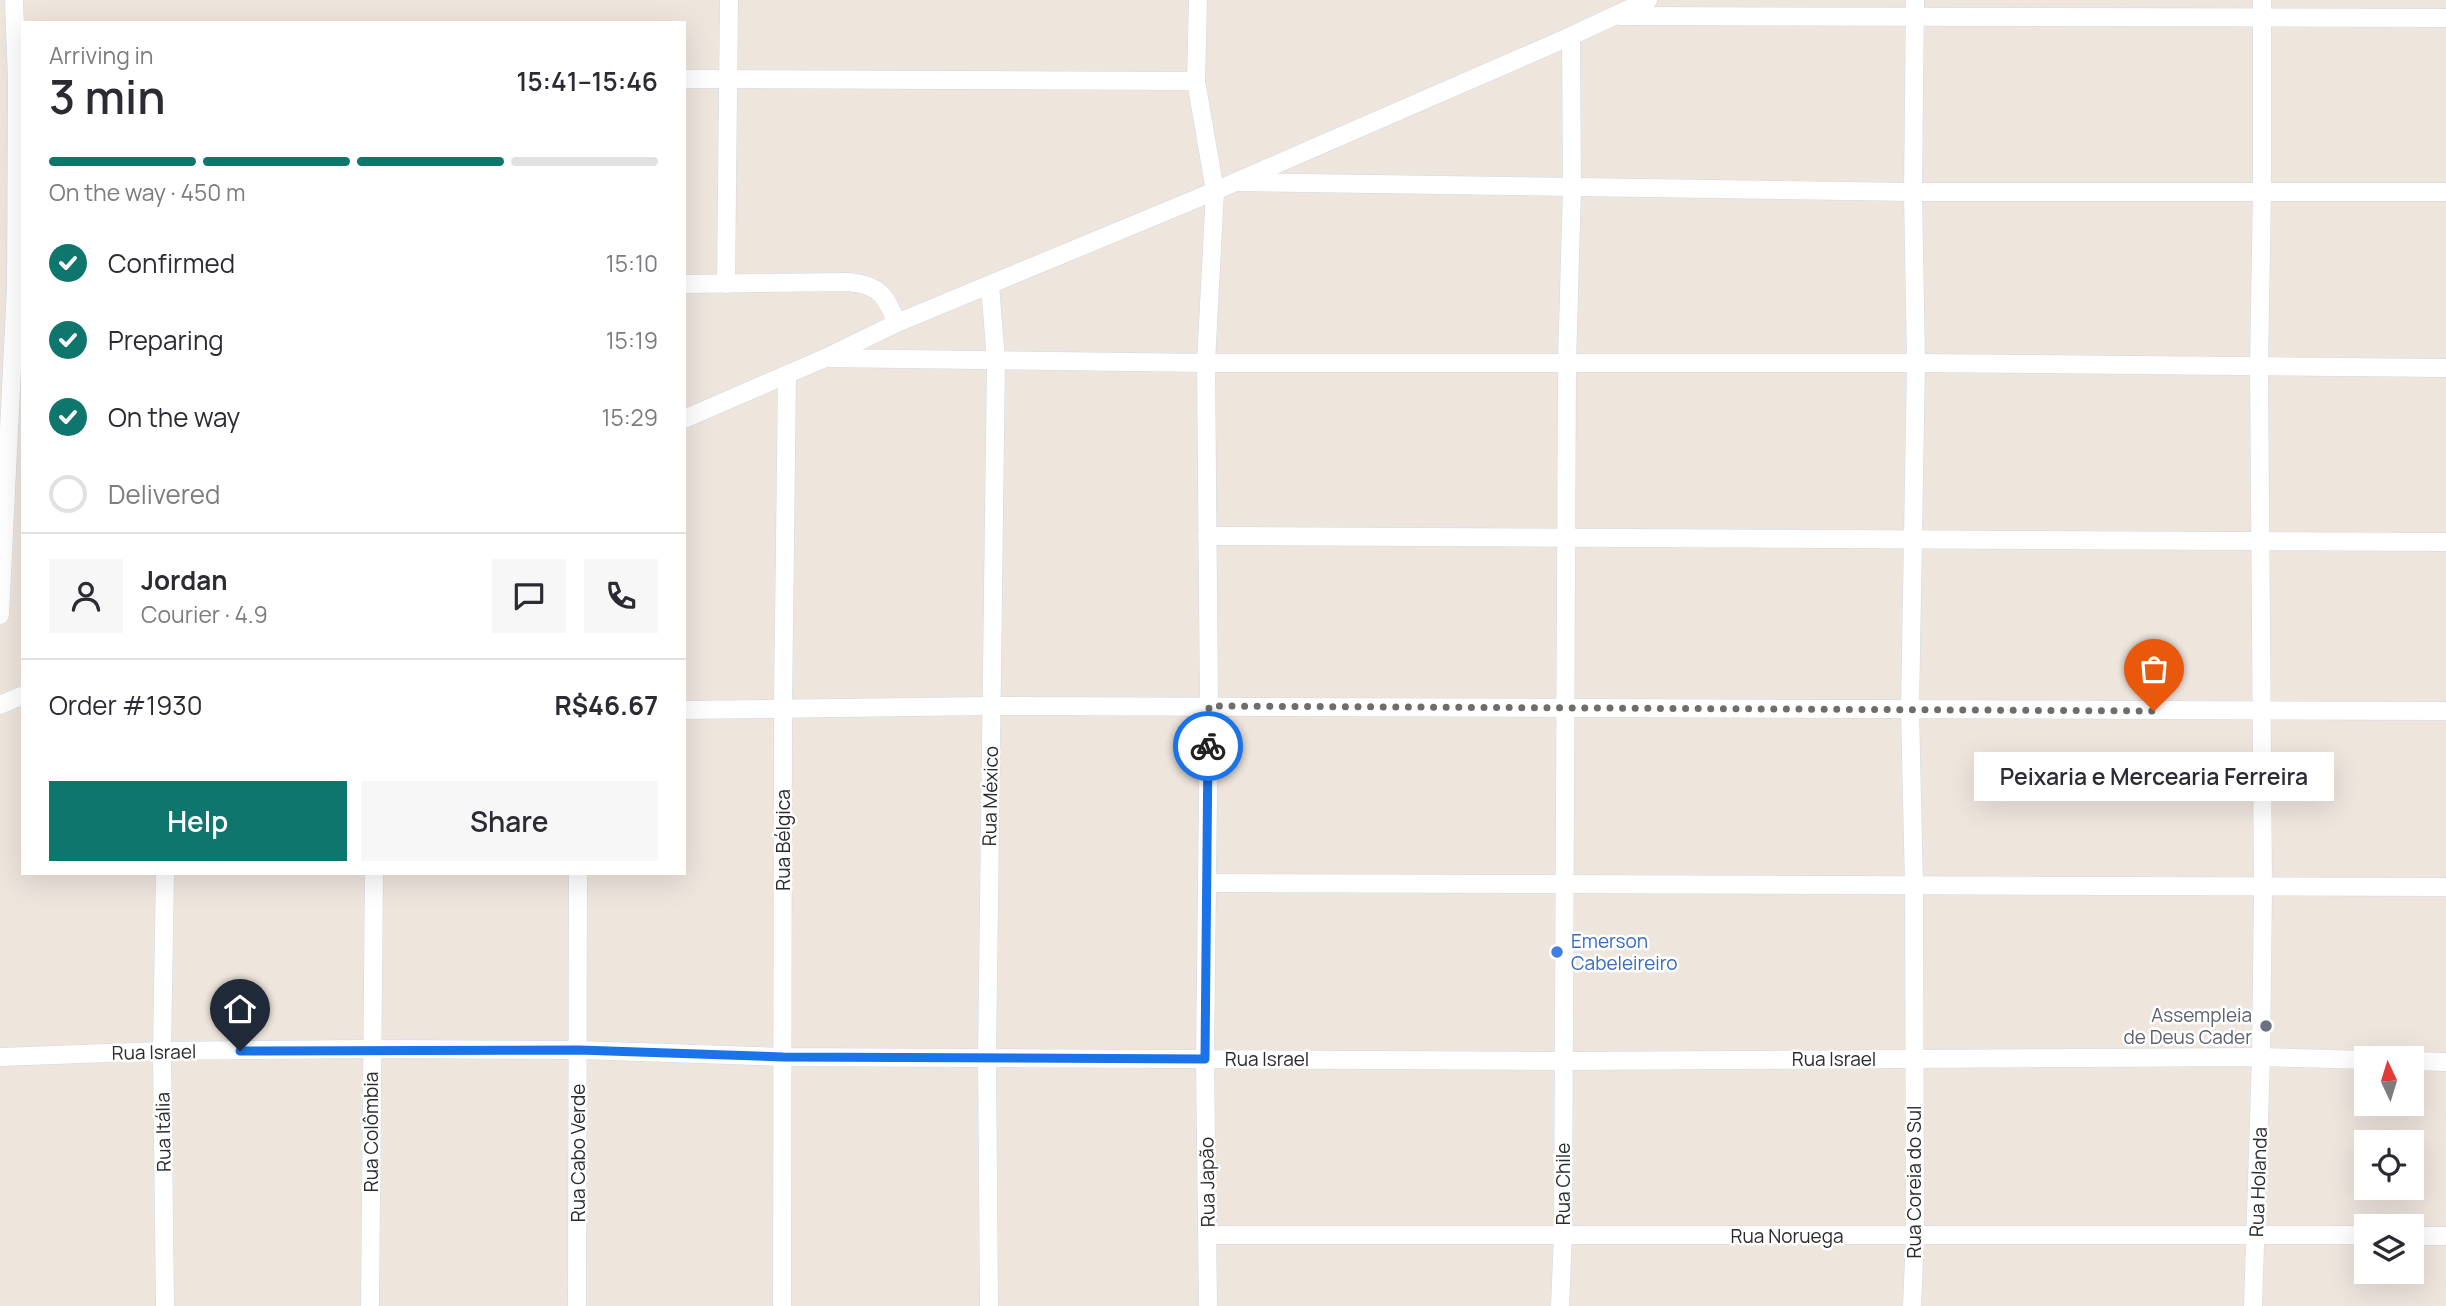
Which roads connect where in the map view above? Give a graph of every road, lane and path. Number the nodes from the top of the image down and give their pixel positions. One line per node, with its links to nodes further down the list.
1 (14, 0): 12 (street)
2 (729, 0): 11 (street)
3 (1198, 0): 13 (street, Rua Japão)
4 (1648, 0): 7 (street)
5 (1915, 9): 6 (street); 7 (street); 18 (street, Rua Coreia do Sul)
6 (2261, 9): 8 (street); 17 (street, Rua Holanda)
7 (1612, 16): 9 (street)
8 (2446, 18)
9 (1571, 36): 14 (street); 15 (street, Rua Chile)
10 (686, 79): 11 (street)
11 (728, 79): 13 (street); 21 (street)
12 (20, 81): 22 (street)
13 (1196, 81): 16 (street, Rua Japão)
14 (1236, 182): 15 (street); 16 (street)
15 (1572, 189): 18 (street); 28 (street, Rua Chile)
16 (1215, 191): 23 (street); 27 (street, Rua Japão)
17 (2262, 191): 18 (street); 19 (street); 30 (street, Rua Holanda)
18 (1913, 192): 29 (street, Rua Coreia do Sul)
19 (2446, 192)
20 (686, 284): 21 (street)
21 (726, 284): 24 (street)
22 (13, 286): 39 (street)
23 (990, 286): 24 (street); 26 (street, Rua México)
24 (897, 323): 25 (street)
25 (825, 358): 26 (street); 32 (street)
26 (996, 360): 27 (street); 40 (street, Rua México)
27 (1206, 363): 28 (street); 34 (street, Rua Japão)
28 (1566, 363): 29 (street); 35 (street, Rua Chile)
29 (1916, 363): 30 (street); 36 (street, Rua Coreia do Sul)
30 (2259, 366): 31 (street); 37 (street, Rua Holanda)
31 (2446, 368)
32 (787, 375): 33 (street); 42 (street, Rua Bélgica)
33 (686, 418)
34 (1207, 536): 35 (street); 41 (street, Rua Japão)
35 (1566, 539): 36 (street); 43 (street, Rua Chile)
36 (1912, 539): 37 (street); 45 (street, Rua Coreia do Sul)
37 (2260, 539): 38 (street); 46 (street, Rua Holanda)
38 (2446, 542)
39 (0, 615)
40 (990, 706): 41 (street); 42 (street); 62 (street, Rua México)
41 (1209, 706): 43 (street); 51 (street, Rua Japão)
42 (783, 708): 44 (street); 60 (street, Rua Bélgica)
43 (1566, 708): 45 (street); 52 (street, Rua Chile)
44 (686, 710)
45 (1910, 710): 46 (street); 53 (street, Rua Coreia do Sul)
46 (2262, 711): 47 (street); 55 (street, Rua Holanda)
47 (2446, 711)
48 (165, 875): 58 (street, Rua Itália)
49 (374, 875): 56 (street, Rua Colômbia)
50 (578, 875): 57 (street, Rua Cabo Verde)
51 (1208, 883): 52 (street); 64 (street, Rua Japão)
52 (1565, 885): 53 (street); 66 (street, Rua Chile)
53 (1914, 886): 55 (street); 63 (street, Rua Coreia do Sul)
54 (2446, 887): 55 (street)
55 (2263, 888): 61 (street, Rua Holanda)
56 (371, 1049): 57 (street, Rua Israel); 58 (street, Rua Israel); 77 (street, Rua Colômbia)
57 (579, 1050): 60 (street, Rua Israel); 78 (street, Rua Cabo Verde)
58 (162, 1051): 59 (street, Rua Israel); 76 (street, Rua Itália)
59 (0, 1057)
60 (783, 1057): 62 (street, Rua Israel); 79 (street, Rua Bélgica)
61 (2261, 1057): 63 (street, Rua Israel); 65 (street, Rua Israel); 71 (street, Rua Holanda)
62 (987, 1058): 64 (street, Rua Israel); 80 (street, Rua México)
63 (1914, 1058): 66 (street, Rua Israel); 73 (street, Rua Coreia do Sul)
64 (1205, 1059): 66 (street, Rua Israel); 69 (street, Rua Japão)
65 (2354, 1060)
66 (1563, 1061): 70 (street, Rua Chile)
67 (2424, 1061): 68 (street)
68 (2446, 1062)
69 (1208, 1235): 70 (street, Rua Noruega); 81 (street, Rua Japão)
70 (1563, 1235): 73 (street, Rua Noruega); 82 (street, Rua Chile)
71 (2256, 1235): 72 (street, Rua Noruega); 73 (street, Rua Noruega); 84 (street, Rua Holanda)
72 (2354, 1235)
73 (1915, 1236): 83 (street, Rua Coreia do Sul)
74 (2424, 1236): 75 (street)
75 (2446, 1236)
76 (165, 1306)
77 (370, 1306)
78 (577, 1306)
79 (782, 1306)
80 (989, 1306)
81 (1208, 1306)
82 (1560, 1306)
83 (1912, 1306)
84 (2253, 1306)

